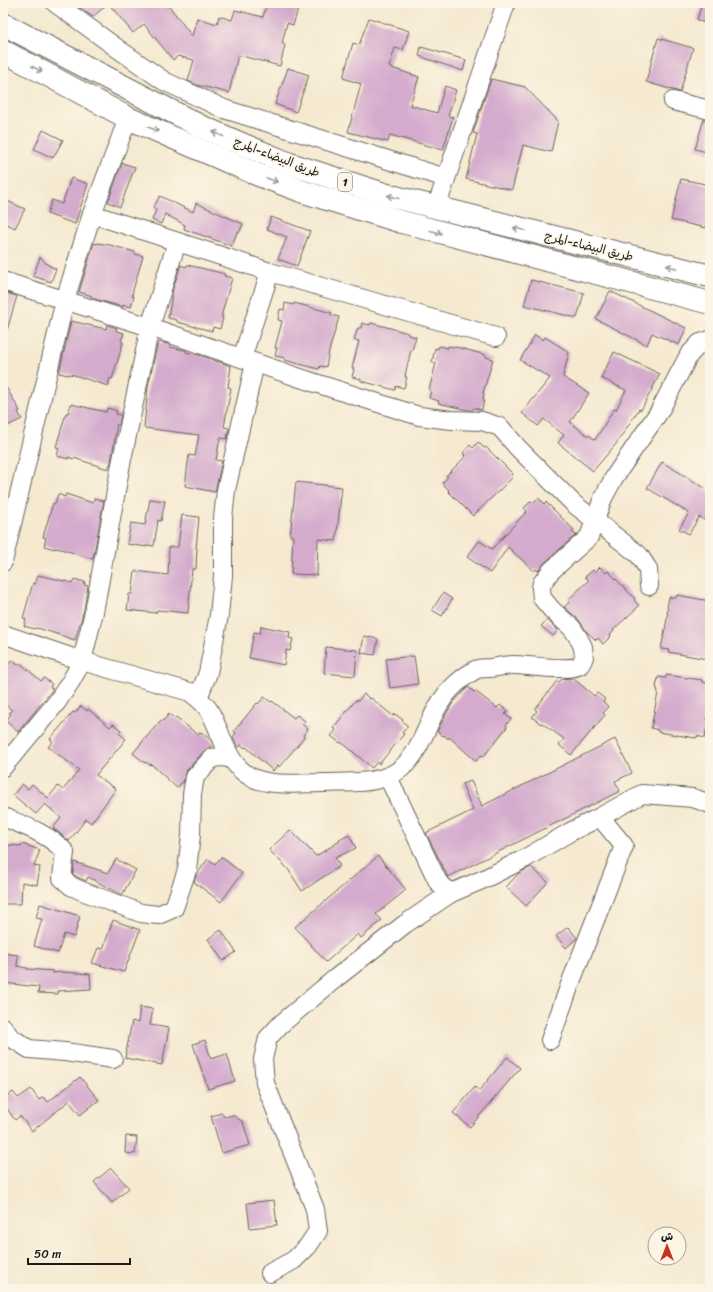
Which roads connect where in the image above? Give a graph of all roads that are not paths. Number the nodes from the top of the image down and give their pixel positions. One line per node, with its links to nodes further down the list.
1 (55, 3): 8 (street)
2 (506, 3): 8 (street)
3 (3, 24): 9 (highway, طريق البيضاء-المرج / 1, one-way to 3)
4 (3, 50): 7 (highway, طريق البيضاء-المرج / 1, one-way to 7)
5 (673, 101): 6 (street)
6 (710, 110)
7 (128, 118): 10 (street); 16 (highway, طريق البيضاء-المرج / 1, one-way to 16)
8 (446, 178): 9 (street)
9 (436, 208): 13 (highway, طريق البيضاء-المرج / 1, one-way to 9)
10 (92, 214): 11 (street); 15 (street)
11 (177, 242): 12 (street); 17 (street)
12 (270, 272): 18 (street); 20 (street)
13 (710, 276)
14 (3, 282): 15 (street)
15 (65, 300): 17 (street); 22 (street)
16 (710, 303)
17 (150, 327): 20 (street); 25 (street)
18 (496, 337)
19 (710, 340): 21 (street)
20 (249, 361): 21 (street); 26 (street)
21 (594, 521): 23 (street); 29 (street)
22 (3, 562)
23 (649, 586)
24 (3, 634): 25 (street)
25 (82, 661): 26 (street); 28 (street)
26 (198, 698): 27 (street)
27 (230, 758): 29 (street); 31 (street)
28 (3, 767)
29 (388, 777): 33 (street)
30 (710, 804): 32 (street)
31 (3, 817)
32 (600, 817): 33 (street); 35 (street)
33 (451, 893): 37 (street)
34 (3, 1027): 36 (street)
35 (550, 1040)
36 (113, 1059)
37 (270, 1272)

